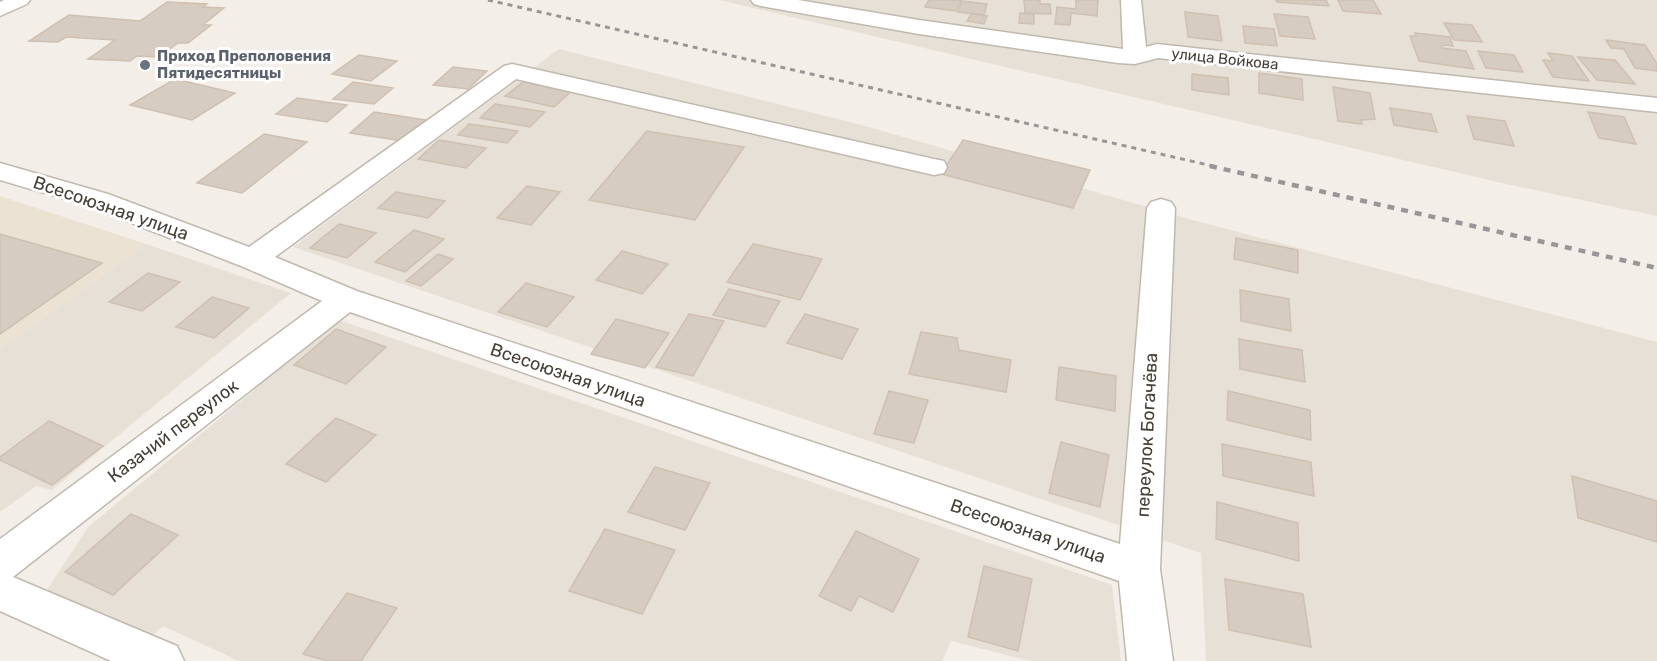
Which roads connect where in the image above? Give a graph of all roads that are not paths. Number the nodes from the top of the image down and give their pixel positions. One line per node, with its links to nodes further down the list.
1 (20, 0): 5 (street)
2 (761, 0): 4 (street, улица Войкова)
3 (1131, 0): 6 (street)
4 (847, 7): 6 (street, улица Войкова)
5 (0, 10)
6 (1135, 57): 7 (street, улица Войкова)
7 (1657, 105)
8 (934, 167): 11 (street)
9 (0, 171): 11 (street, Всесоюзная улица)
10 (1161, 208): 13 (street, переулок Богачёва)
11 (252, 259): 12 (street, Всесоюзная улица)
12 (346, 299): 13 (street, Всесоюзная улица); 14 (street, Казачий переулок)
13 (1139, 569): 16 (street, переулок Богачёва)
14 (1, 583): 15 (street)
15 (161, 661)
16 (1150, 661)

